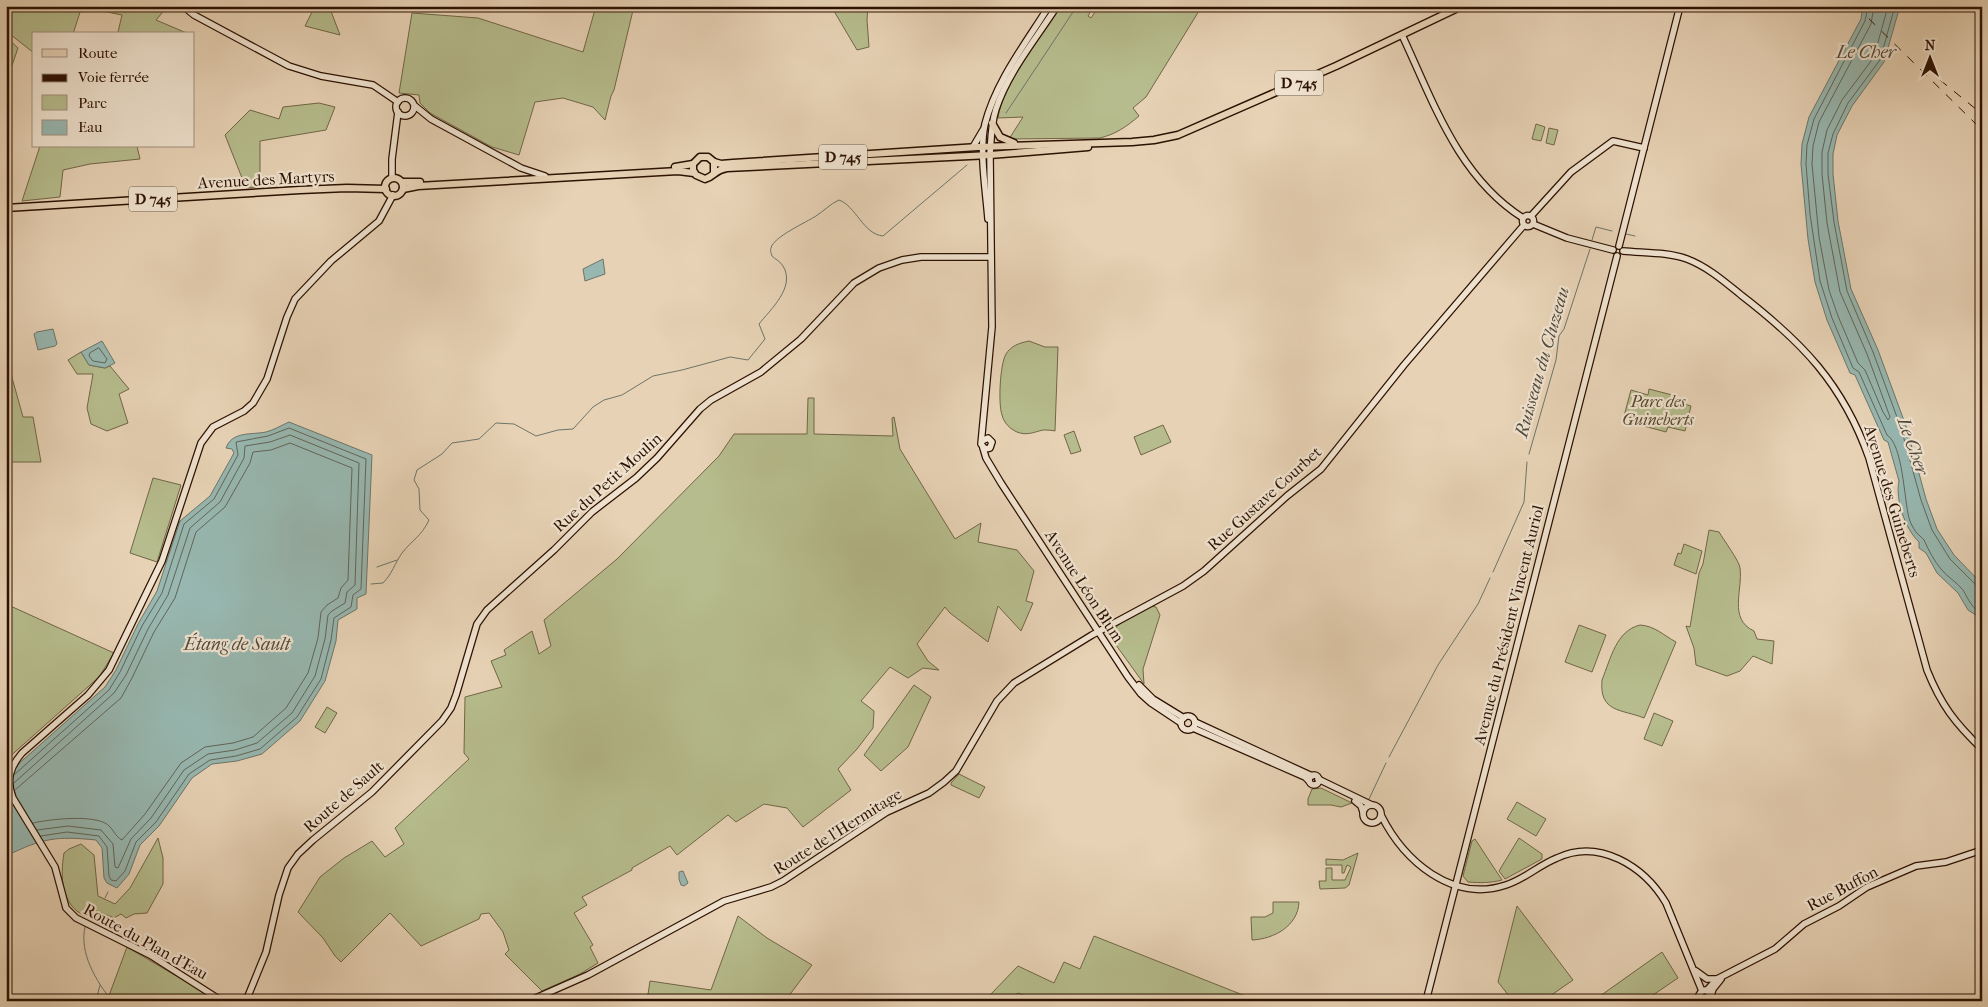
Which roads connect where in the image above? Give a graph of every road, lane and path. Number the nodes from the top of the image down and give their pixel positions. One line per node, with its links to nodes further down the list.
1 (183, 6): 7 (street)
2 (1049, 6): 11 (street)
3 (1057, 6): 12 (street)
4 (1462, 6): 6 (main road, D 745)
5 (1680, 6): 18 (street)
6 (1402, 35): 14 (main road, D 745); 31 (street)
7 (398, 102): 8 (street); 9 (street)
8 (415, 106): 10 (street); 24 (street)
9 (398, 112): 10 (street); 13 (street)
10 (406, 116): 13 (street)
11 (985, 125): 12 (street); 16 (street); 17 (street)
12 (992, 126): 15 (main road, D 745); 17 (street)
13 (396, 134): 25 (street)
14 (1102, 144): 15 (main road, D 745); 19 (main road, D 745)
15 (1025, 146): 17 (main road, D 745)
16 (973, 147): 17 (main road, D 745); 20 (main road, D 745)
17 (987, 147): 19 (street, Avenue Léon Blum)
18 (1644, 148): 30 (street); 34 (street)
19 (987, 155): 22 (main road, D 745); 35 (street, Avenue Léon Blum)
20 (714, 162): 21 (main road); 22 (main road)
21 (693, 164): 23 (main road); 24 (main road)
22 (714, 172): 23 (main road)
23 (694, 173): 27 (main road)
24 (545, 176): 27 (main road)
25 (392, 178): 26 (main road); 27 (main road)
26 (386, 186): 28 (main road); 29 (main road, Avenue des Martyrs / D 745)
27 (402, 186): 28 (main road)
28 (393, 195): 60 (street, Route du Plan d'Eau)
29 (6, 208)
30 (1531, 216): 31 (street); 32 (street)
31 (1523, 218): 33 (street)
32 (1533, 224): 33 (street); 34 (street, Avenue des Guineberts)
33 (1524, 225): 40 (street, Rue Gustave Courbet)
34 (1618, 249): 44 (street, Avenue des Guineberts); 52 (street, Avenue du Président Vincent Auriol)
35 (991, 257): 36 (street, Avenue Léon Blum); 39 (street, Rue du Petit Moulin)
36 (985, 439): 37 (street, Avenue Léon Blum); 38 (street, Avenue Léon Blum)
37 (983, 448): 38 (street); 40 (street, Avenue Léon Blum)
38 (990, 448): 40 (street, Avenue Léon Blum)
39 (478, 624): 61 (street, Route de Sault)
40 (1100, 631): 41 (street, Rue Gustave Courbet); 42 (street, Avenue Léon Blum)
41 (1034, 669): 62 (street, Route de l'Hermitage)
42 (1183, 721): 43 (street, Avenue Léon Blum); 43 (street, Avenue Léon Blum)
43 (1194, 725): 45 (street, Avenue Léon Blum)
44 (1982, 749)
45 (1318, 782): 46 (street, Avenue Léon Blum); 47 (street, Avenue Léon Blum)
46 (1372, 805): 47 (street); 48 (street, Avenue Léon Blum)
47 (1363, 812): 49 (street, Avenue Léon Blum)
48 (1381, 815): 49 (street); 50 (street, Avenue Léon Blum)
49 (1376, 822): 50 (street, Avenue Léon Blum)
50 (1386, 824): 53 (street, Avenue Léon Blum)
51 (1982, 850): 56 (street, Rue Buffon)
52 (1458, 875): 53 (street, Avenue du Président Vincent Auriol); 54 (street)
53 (1456, 886): 54 (street, Avenue Léon Blum); 63 (street, Avenue du Président Vincent Auriol)
54 (1481, 889): 55 (street, Avenue Léon Blum)
55 (1694, 970): 57 (street); 58 (street, Avenue Léon Blum)
56 (1726, 974): 57 (street, Rue Buffon); 59 (street, Rue Buffon)
57 (1716, 979): 58 (street, Rue Buffon)
58 (1705, 990): 59 (street); 64 (street)
59 (1710, 998)
60 (222, 1001)
61 (246, 1001)
62 (529, 1001)
63 (1426, 1001)
64 (1702, 1001)

